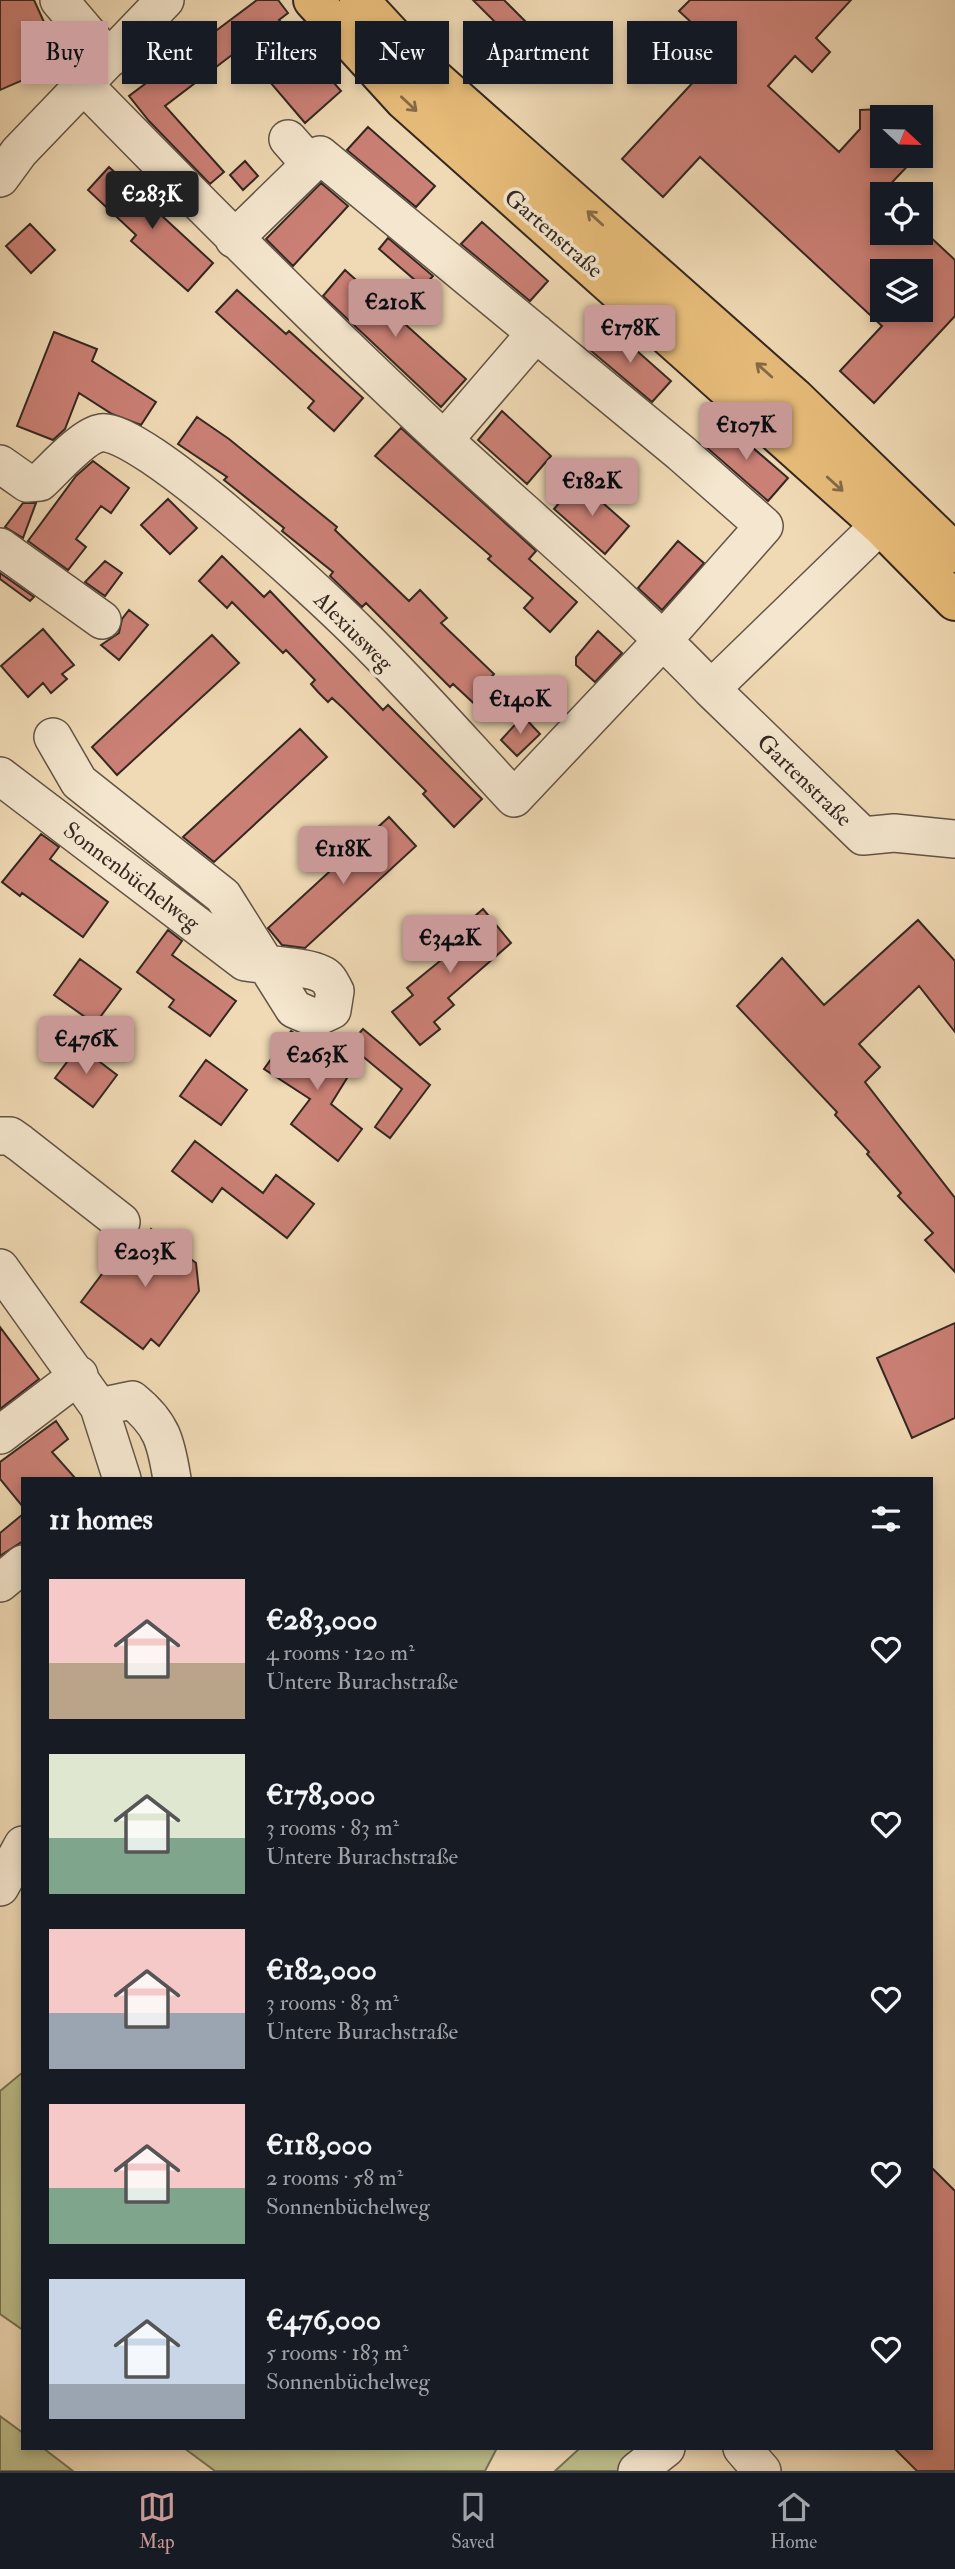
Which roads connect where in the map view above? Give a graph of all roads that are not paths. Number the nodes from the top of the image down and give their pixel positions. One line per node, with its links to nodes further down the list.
1 (59, 0): 5 (street)
2 (165, 0): 5 (street)
3 (313, 0): 9 (main road, Gartenstraße, one-way to 9)
4 (359, 0): 8 (main road, Gartenstraße)
5 (109, 58)
6 (83, 84): 7 (street); 10 (street, Gartenstraße)
7 (0, 178)
8 (553, 181): 9 (street); 16 (main road, Gartenstraße, one-way to 8)
9 (526, 208): 14 (main road, Gartenstraße, one-way to 14)
10 (234, 239): 11 (street); 12 (street, Gartenstraße)
11 (536, 333): 12 (street); 19 (street)
12 (444, 440): 19 (street, Gartenstraße)
13 (0, 464): 19 (street, Alexiusweg)
14 (880, 525): 17 (main road, Gartenstraße); 20 (street)
15 (0, 547): 18 (street)
16 (955, 553)
17 (955, 601)
18 (102, 620)
19 (664, 639): 20 (street, Gartenstraße)
20 (711, 689): 23 (street, Gartenstraße)
21 (53, 737): 22 (street, Sonnenbüchelweg)
22 (0, 776)
23 (955, 839)
24 (0, 1136): 25 (street)
25 (121, 1222)
26 (0, 1268): 27 (street)
27 (79, 1375): 28 (street); 29 (street)
28 (99, 1408): 30 (street); 31 (street)
29 (0, 1435)
30 (121, 1477)
31 (172, 1477)
32 (21, 1566): 33 (street)
33 (0, 1583)
34 (16, 1849): 35 (street)
35 (0, 1886)
36 (663, 2450): 38 (street)
37 (744, 2450): 39 (street)
38 (637, 2471)
39 (762, 2471)

